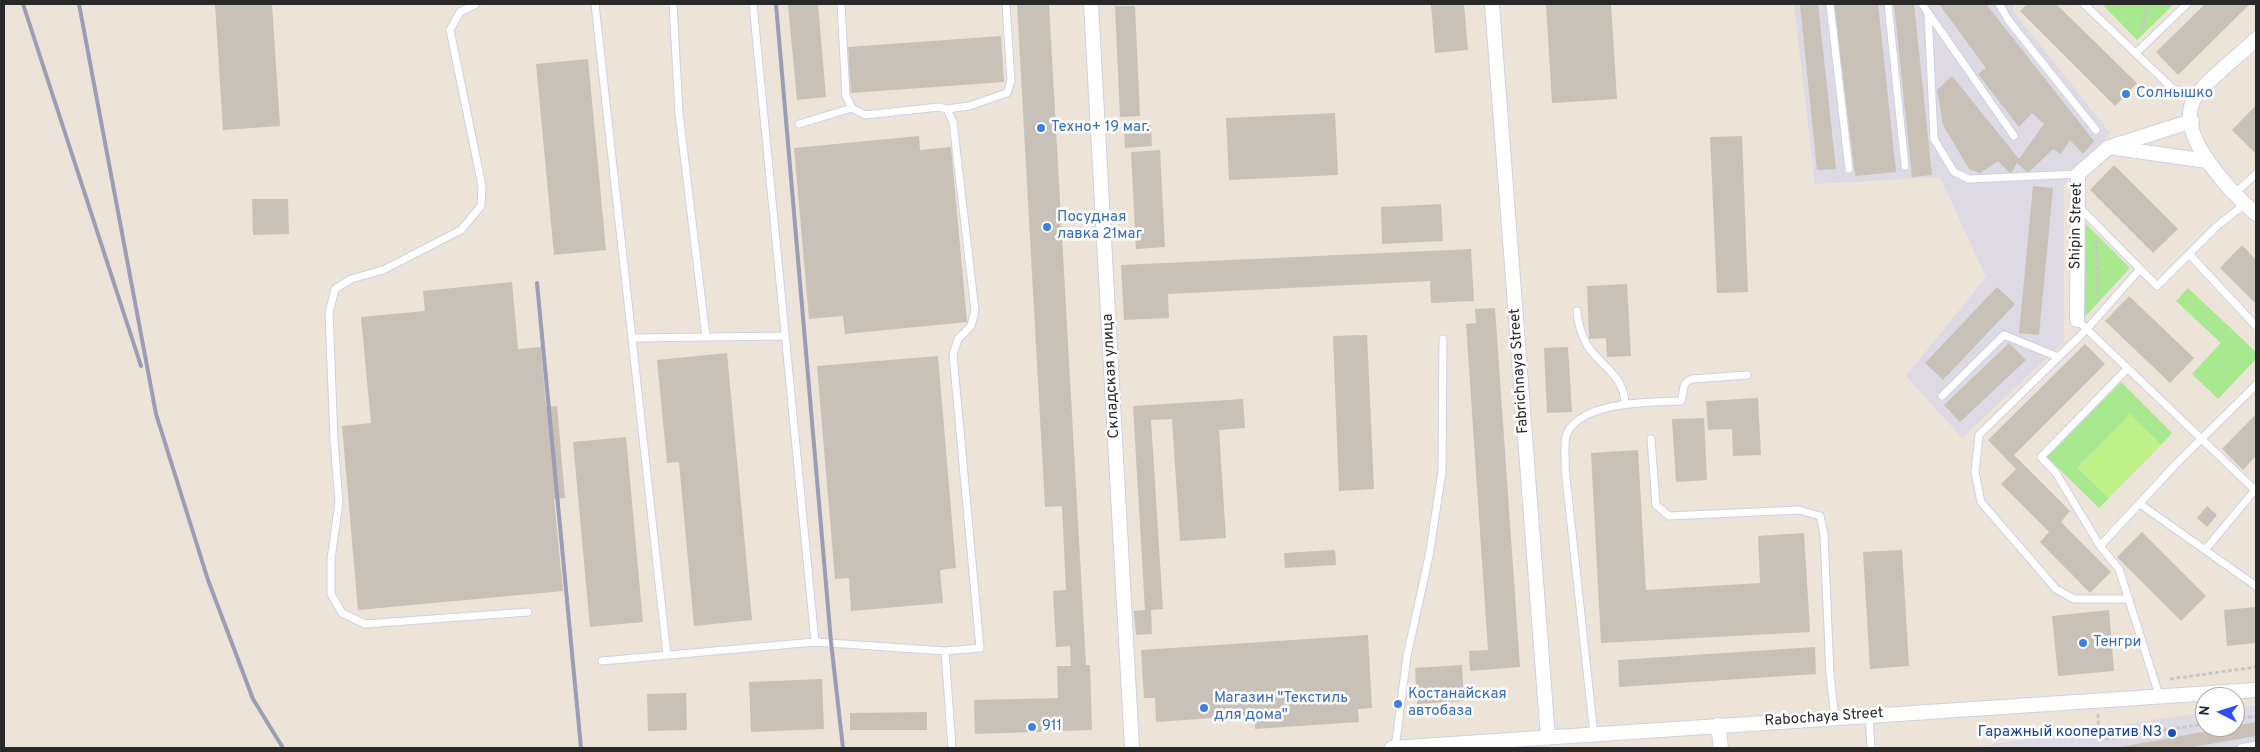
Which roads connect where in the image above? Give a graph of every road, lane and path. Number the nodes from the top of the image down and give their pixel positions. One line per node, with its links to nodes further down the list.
1 (476, 4): 60 (lane)
2 (595, 4): 44 (lane)
3 (672, 4): 43 (lane)
4 (753, 4): 42 (lane)
5 (841, 4): 19 (lane)
6 (1006, 4): 20 (lane)
7 (1091, 4): 79 (street, Складская улица)
8 (1492, 4): 74 (street, Fabrichnaya Street)
9 (1830, 4): 28 (lane)
10 (1888, 4): 27 (lane)
11 (1922, 4): 15 (lane)
12 (1999, 4): 23 (lane)
13 (2084, 4): 17 (lane)
14 (2187, 4): 17 (lane)
15 (1928, 13): 24 (lane); 29 (lane)
16 (2256, 39): 18 (street)
17 (2136, 53): 18 (lane)
18 (2196, 96): 21 (street)
19 (852, 108): 20 (lane); 22 (lane)
20 (947, 109): 62 (lane)
21 (2192, 121): 25 (street, Shipin Street); 26 (street)
22 (799, 124)
23 (2096, 130)
24 (2014, 136)
25 (2110, 147): 26 (street); 29 (street, Shipin Street)
26 (2207, 161): 31 (street)
27 (1905, 166)
28 (1849, 169)
29 (2078, 174): 33 (street, Shipin Street)
30 (2256, 174): 31 (lane)
31 (2234, 194): 32 (street)
32 (2245, 204): 34 (street); 36 (lane)
33 (2078, 206): 35 (lane); 40 (street, Shipin Street)
34 (2256, 214)
35 (2095, 223): 37 (lane); 39 (path)
36 (2189, 254): 37 (lane); 41 (lane)
37 (2140, 269): 39 (lane)
38 (1577, 311): 51 (lane)
39 (2100, 314): 40 (lane)
40 (2081, 325): 46 (lane); 47 (lane)
41 (2256, 326)
42 (785, 336): 43 (lane); 61 (lane)
43 (706, 337): 44 (lane)
44 (632, 338): 63 (lane)
45 (1443, 339): 80 (lane)
46 (2058, 357): 50 (lane); 59 (lane)
47 (2127, 369): 52 (lane); 56 (lane)
48 (1747, 375): 51 (lane)
49 (2256, 385): 52 (lane)
50 (1942, 396)
51 (1625, 404): 73 (lane)
52 (2202, 438): 54 (lane); 55 (lane)
53 (1651, 439): 70 (lane)
54 (2256, 489): 57 (lane)
55 (2140, 504): 56 (lane); 57 (lane)
56 (2100, 546): 59 (lane)
57 (2205, 550): 58 (lane)
58 (2256, 586)
59 (2129, 599): 66 (lane)
60 (528, 612)
61 (815, 642): 62 (lane); 63 (lane)
62 (945, 651): 78 (lane)
63 (667, 655): 64 (lane)
64 (602, 661)
65 (2256, 666): 66 (path)
66 (2154, 681): 68 (lane)
67 (2256, 690): 68 (street, Rabochaya Street)
68 (2159, 696): 69 (street, Rabochaya Street)
69 (1869, 716): 70 (street, Rabochaya Street); 82 (lane)
70 (1835, 718): 71 (street, Rabochaya Street)
71 (1718, 725): 73 (street, Rabochaya Street); 81 (street)
72 (2195, 726): 75 (path)
73 (1594, 735): 74 (street, Rabochaya Street)
74 (1548, 738): 76 (street, Rabochaya Street)
75 (2099, 740)
76 (1531, 744): 80 (street, Rabochaya Street)
77 (2256, 745): 83 (lane)
78 (952, 748)
79 (1132, 748)
80 (1393, 748)
81 (1721, 748)
82 (1871, 748)
83 (2240, 748)

